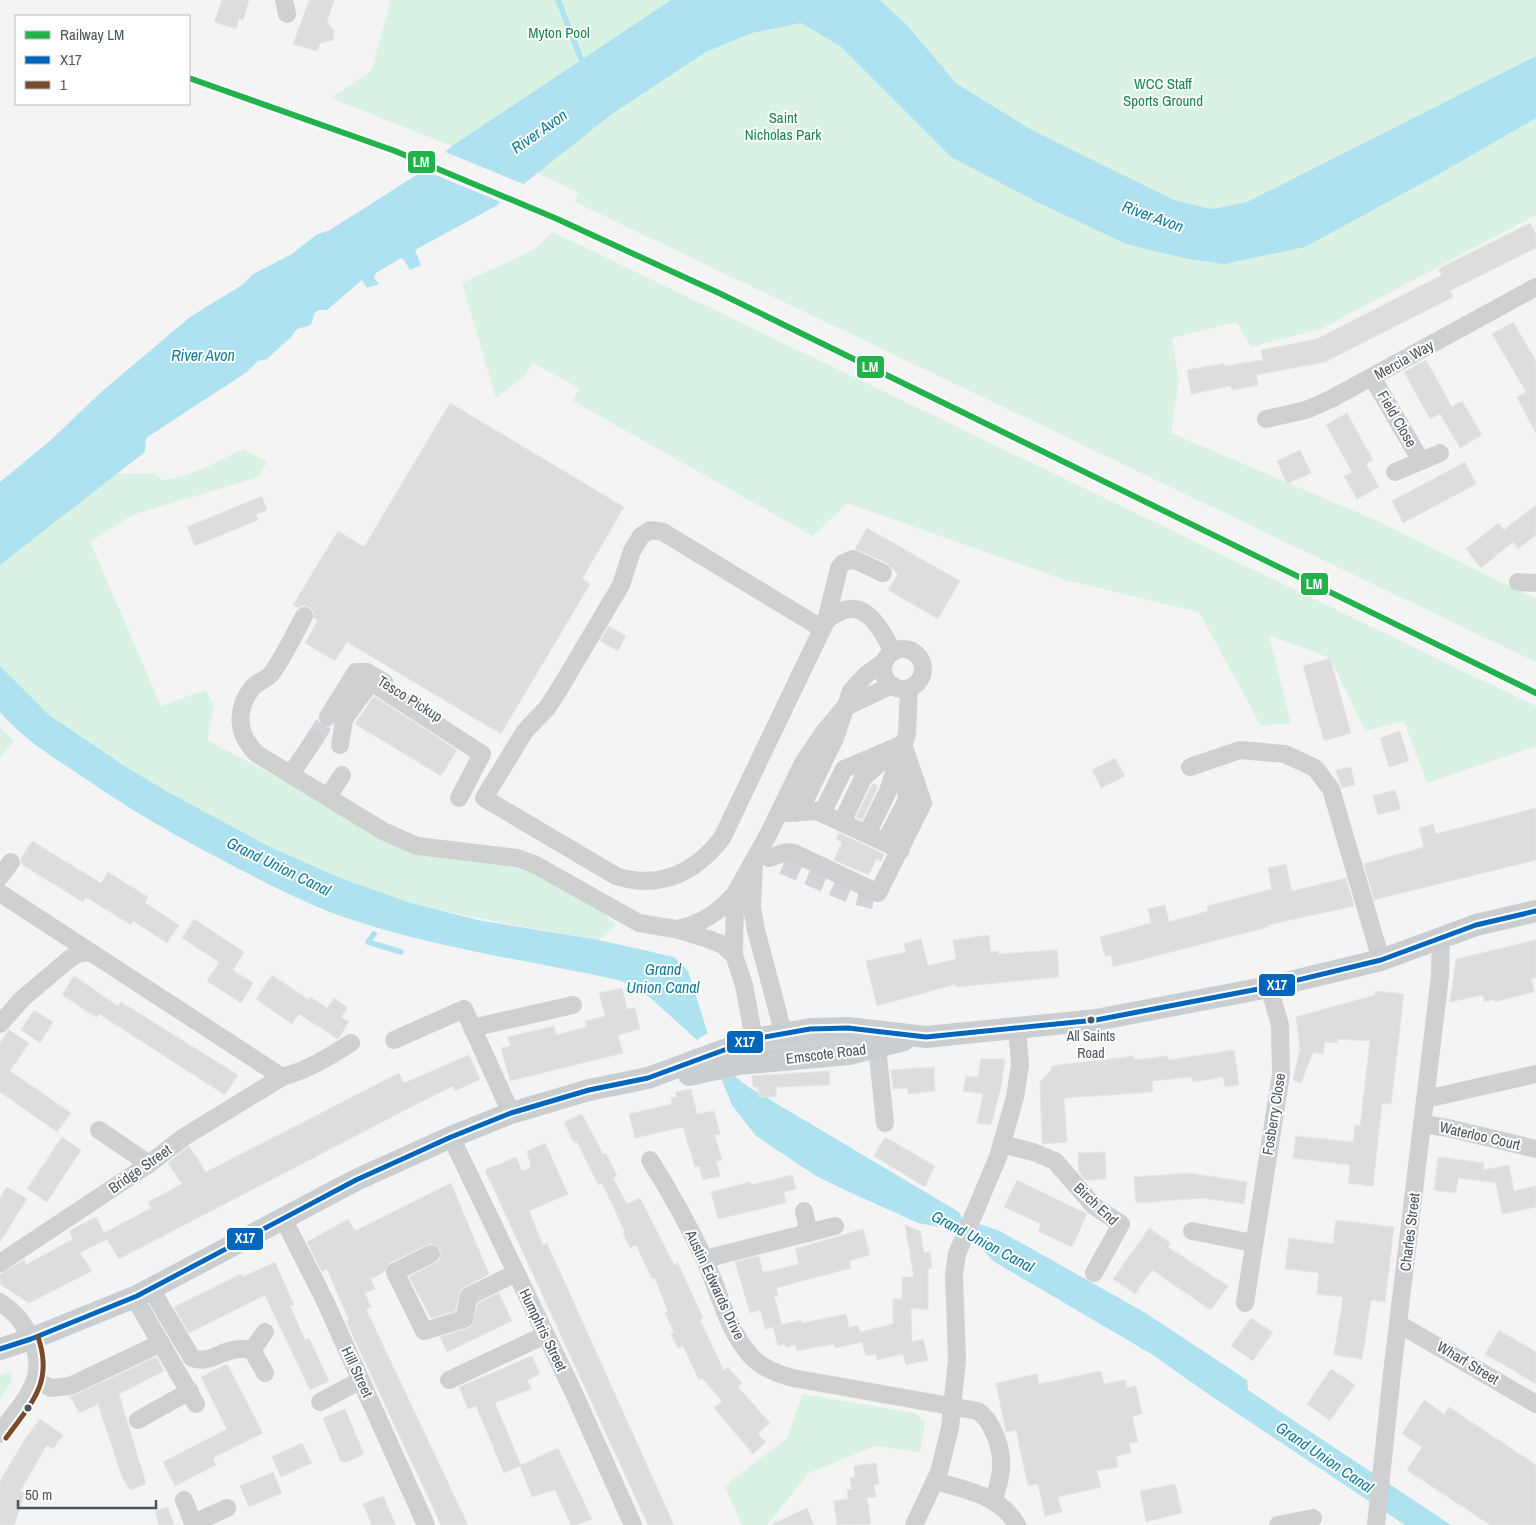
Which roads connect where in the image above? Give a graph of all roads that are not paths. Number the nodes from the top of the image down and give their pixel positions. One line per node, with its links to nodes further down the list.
1 (1533, 294): 2 (street, Mercia Way)
2 (1372, 377): 3 (street, Mercia Way); 5 (street, Field Close)
3 (1266, 419)
4 (1440, 453): 5 (street, Field Close)
5 (1421, 461): 6 (street, Field Close)
6 (1395, 472)
7 (883, 573): 11 (street)
8 (1518, 582): 9 (street)
9 (1536, 584)
10 (304, 616): 21 (street)
11 (824, 624): 12 (street); 19 (street); 19 (street)
12 (889, 657): 13 (street); 13 (street); 14 (street)
13 (900, 687): 14 (street); 17 (street)
14 (844, 708): 25 (street)
15 (336, 718): 18 (street); 19 (street, Tesco Pickup); 24 (street)
16 (314, 740): 21 (street)
17 (902, 744): 26 (street); 27 (street); 28 (street); 29 (street)
18 (340, 745)
19 (506, 760)
20 (1190, 768): 40 (street)
21 (291, 774): 23 (street)
22 (342, 775): 23 (street)
23 (328, 797): 36 (street)
24 (458, 798)
25 (786, 813): 26 (street); 30 (street)
26 (822, 813): 27 (street)
27 (842, 822): 28 (street)
28 (867, 834): 29 (street)
29 (893, 846): 30 (street)
30 (766, 859): 34 (street); 47 (street)
31 (11, 862): 32 (street)
32 (0, 877)
33 (0, 893): 38 (street)
34 (735, 894): 36 (street); 39 (street)
35 (1536, 911): 37 (main road, Emscote Road)
36 (675, 930): 39 (street)
37 (1441, 938): 40 (main road, Emscote Road); 54 (street, Charles Street)
38 (89, 952): 43 (street); 53 (street)
39 (734, 955): 47 (street)
40 (1382, 960): 41 (main road, Emscote Road)
41 (1269, 987): 45 (main road, Emscote Road); 69 (street, Fosberry Close)
42 (573, 1005): 44 (street)
43 (0, 1024)
44 (472, 1028): 48 (street); 55 (street)
45 (1016, 1028): 46 (main road, Emscote Road); 60 (street)
46 (914, 1037): 47 (main road, Emscote Road); 50 (main road, Emscote Road)
47 (770, 1038): 50 (street); 51 (main road, Emscote Road)
48 (394, 1040)
49 (351, 1043): 53 (street, Bridge Street)
50 (877, 1047): 51 (main road, Emscote Road); 56 (street)
51 (730, 1060): 55 (main road, Emscote Road)
52 (1536, 1074): 54 (street)
53 (282, 1077): 63 (street, Bridge Street)
54 (1426, 1100): 57 (street, Charles Street)
55 (512, 1113): 59 (main road, Emscote Road)
56 (885, 1123)
57 (1423, 1124): 61 (street, Waterloo Court); 78 (street, Charles Street)
58 (99, 1130): 63 (street)
59 (451, 1137): 65 (main road, Emscote Road); 73 (street, Humphris Street)
60 (1002, 1144): 74 (street, Birch End); 91 (street)
61 (1536, 1149)
62 (650, 1160): 71 (street, Austin Edwards Drive)
63 (149, 1164): 72 (street, Bridge Street)
64 (804, 1211): 68 (street)
65 (284, 1220): 75 (main road, Emscote Road); 87 (street, Hill Street)
66 (835, 1226): 68 (street)
67 (1192, 1231): 69 (street)
68 (809, 1233): 71 (street)
69 (1253, 1243): 77 (street, Fosberry Close)
70 (431, 1254): 73 (street)
71 (705, 1259): 91 (street, Austin Edwards Drive)
72 (0, 1264)
73 (516, 1273): 80 (street, Humphris Street)
74 (1094, 1273)
75 (142, 1293): 81 (main road, Emscote Road); 82 (street); 84 (street)
76 (0, 1302): 81 (street)
77 (1245, 1303)
78 (1399, 1324): 90 (street, Wharf Street); 105 (street, Charles Street)
79 (265, 1332): 84 (street)
80 (545, 1335): 88 (street); 101 (street, Humphris Street)
81 (31, 1339): 83 (main road, Emscote Road); 86 (street)
82 (161, 1343): 86 (street); 92 (street)
83 (0, 1349)
84 (252, 1350): 85 (street)
85 (265, 1373)
86 (35, 1380): 93 (street)
87 (361, 1380): 89 (street); 100 (street, Hill Street)
88 (449, 1380)
89 (320, 1402)
90 (1536, 1404)
91 (952, 1406): 94 (street); 96 (street)
92 (138, 1420)
93 (0, 1434)
94 (935, 1482): 96 (street); 102 (street)
95 (184, 1500): 99 (street)
96 (994, 1500): 103 (street)
97 (227, 1508): 99 (street)
98 (1306, 1521): 104 (street)
99 (194, 1524)
100 (426, 1525)
101 (633, 1525)
102 (914, 1525)
103 (1017, 1525)
104 (1278, 1525)
105 (1376, 1525)

